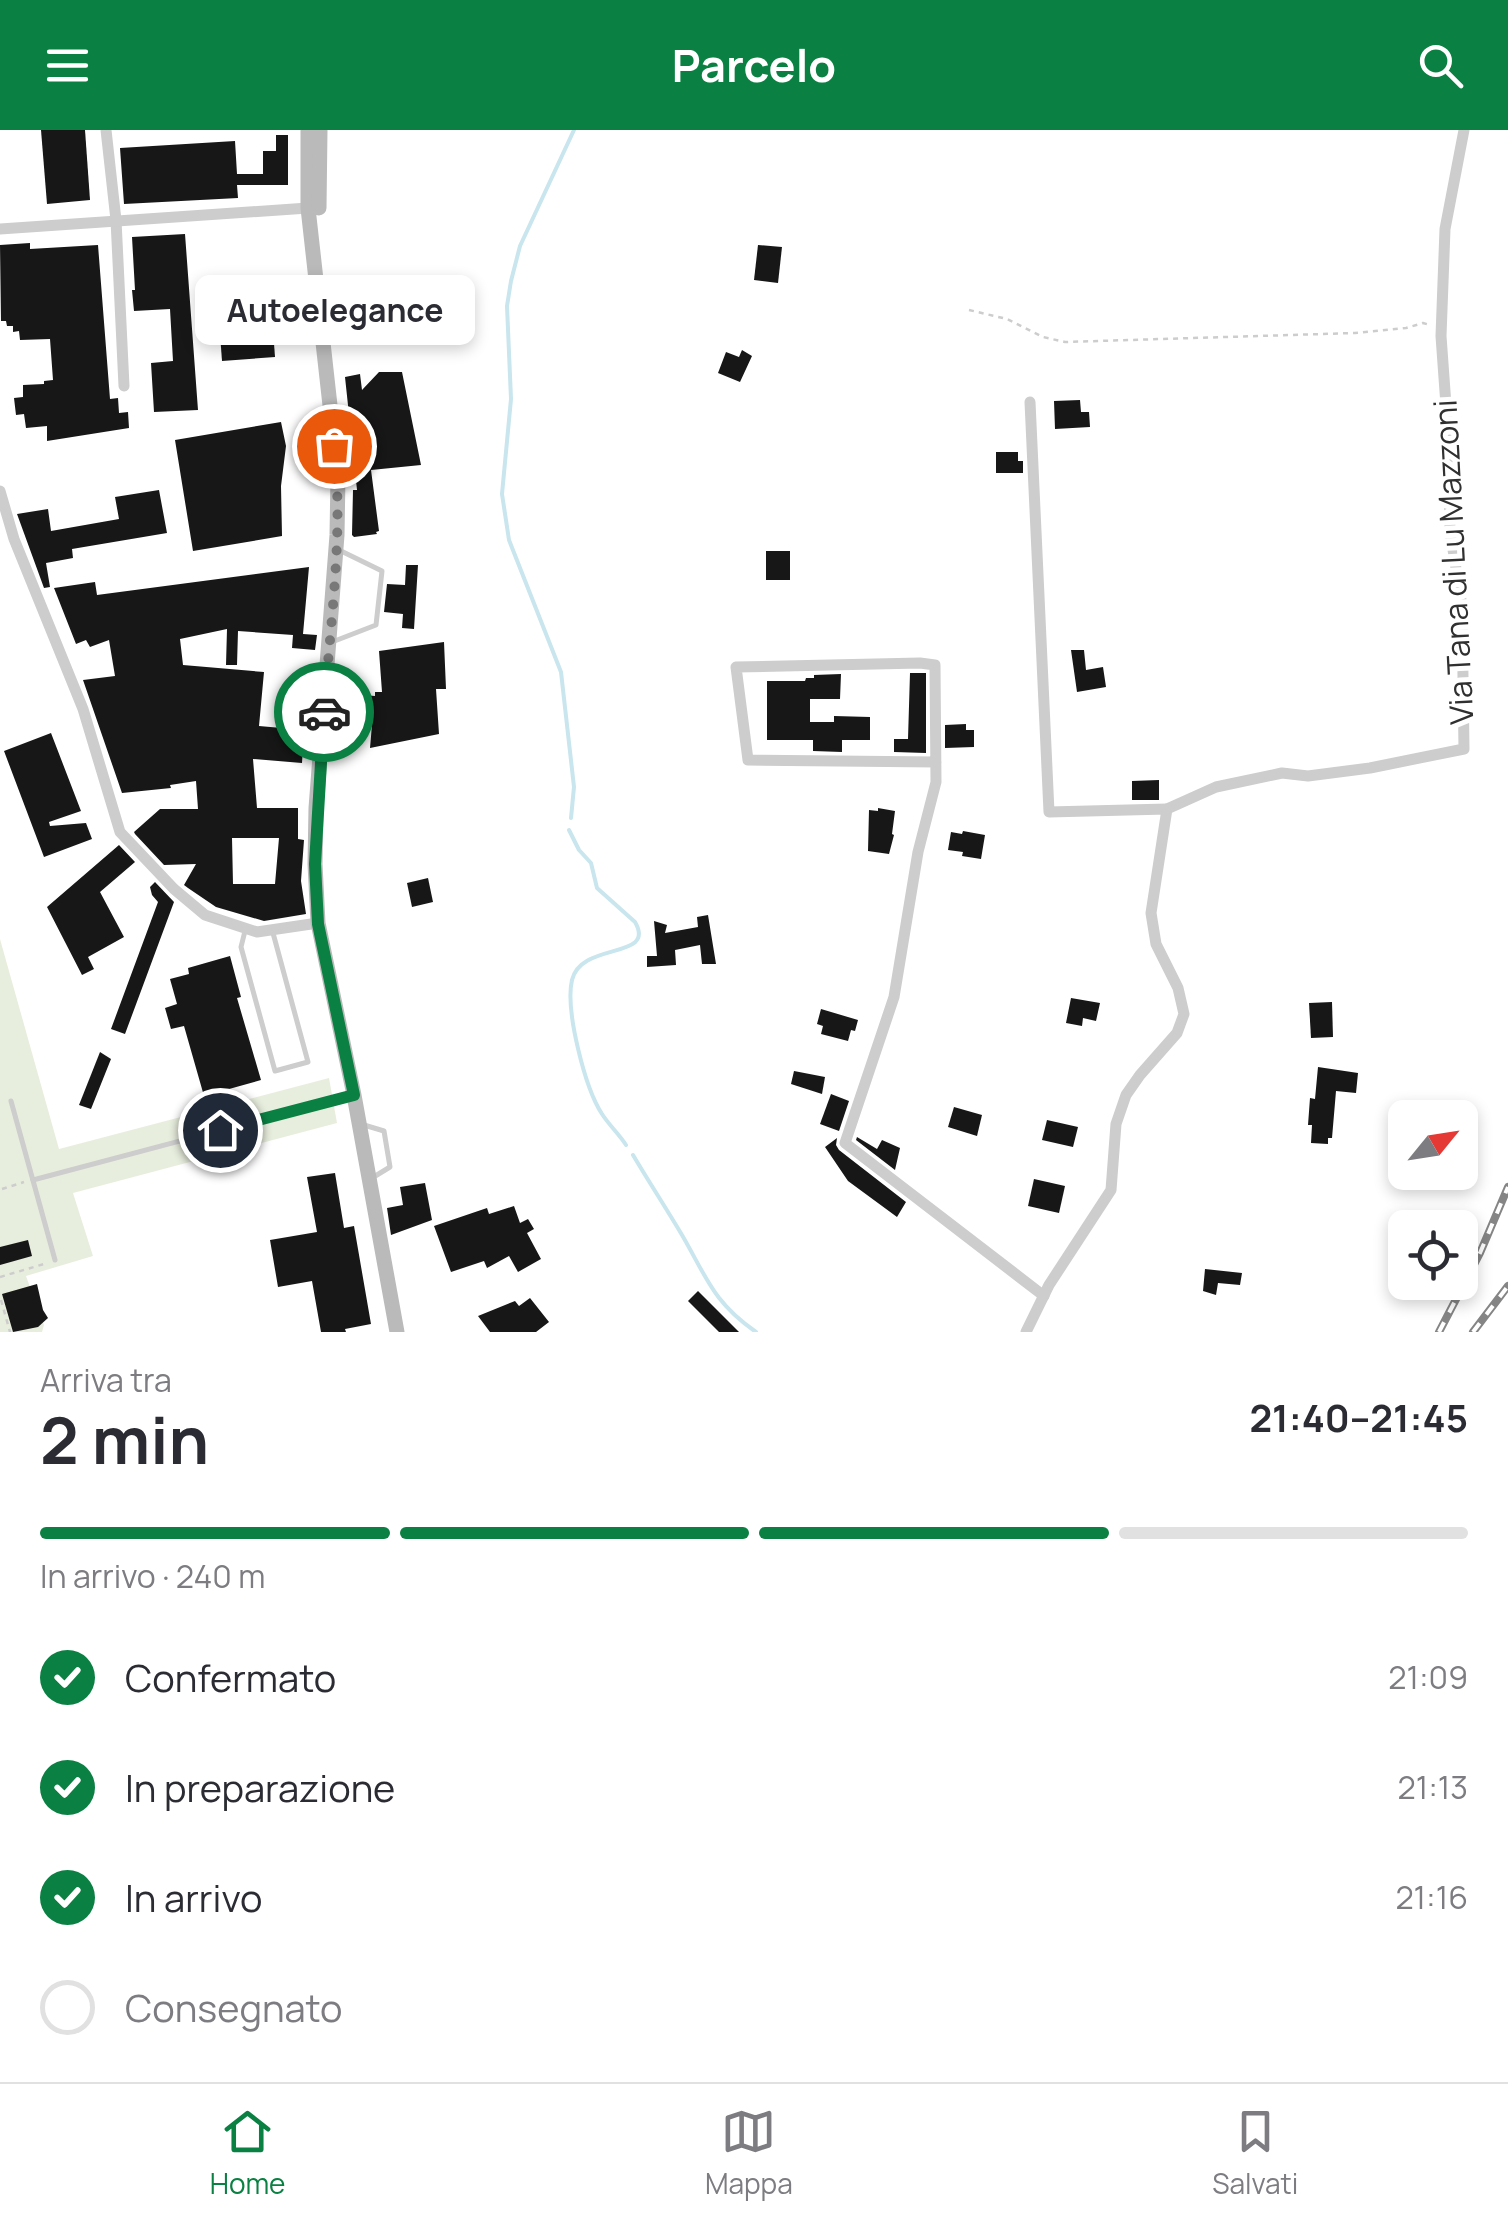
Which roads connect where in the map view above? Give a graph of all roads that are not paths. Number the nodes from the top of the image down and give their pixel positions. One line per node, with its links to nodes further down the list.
1 (106, 130): 6 (street)
2 (308, 130): 5 (main road)
3 (320, 130): 8 (main road)
4 (1464, 130): 15 (street, Via Tana di Lu Mazzoni)
5 (308, 208): 6 (street); 8 (main road)
6 (116, 220): 7 (street); 9 (street)
7 (0, 228)
8 (317, 287): 12 (main road)
9 (124, 386)
10 (1030, 402): 15 (street, Via Tana di Lu Mazzoni)
11 (0, 491): 17 (street)
12 (336, 548): 13 (main road); 13 (lane)
13 (329, 643): 16 (main road)
14 (936, 762): 14 (street); 25 (street)
15 (1167, 810): 25 (street)
16 (318, 924): 18 (street); 19 (main road)
17 (246, 928): 18 (street); 18 (lane)
18 (272, 930)
19 (354, 1095): 21 (main road); 22 (lane)
20 (11, 1101): 22 (lane)
21 (359, 1124): 23 (main road); 23 (lane)
22 (33, 1180): 24 (lane)
23 (369, 1180): 26 (main road)
24 (54, 1260)
25 (1044, 1296): 27 (street)
26 (397, 1332)
27 (1026, 1332)

